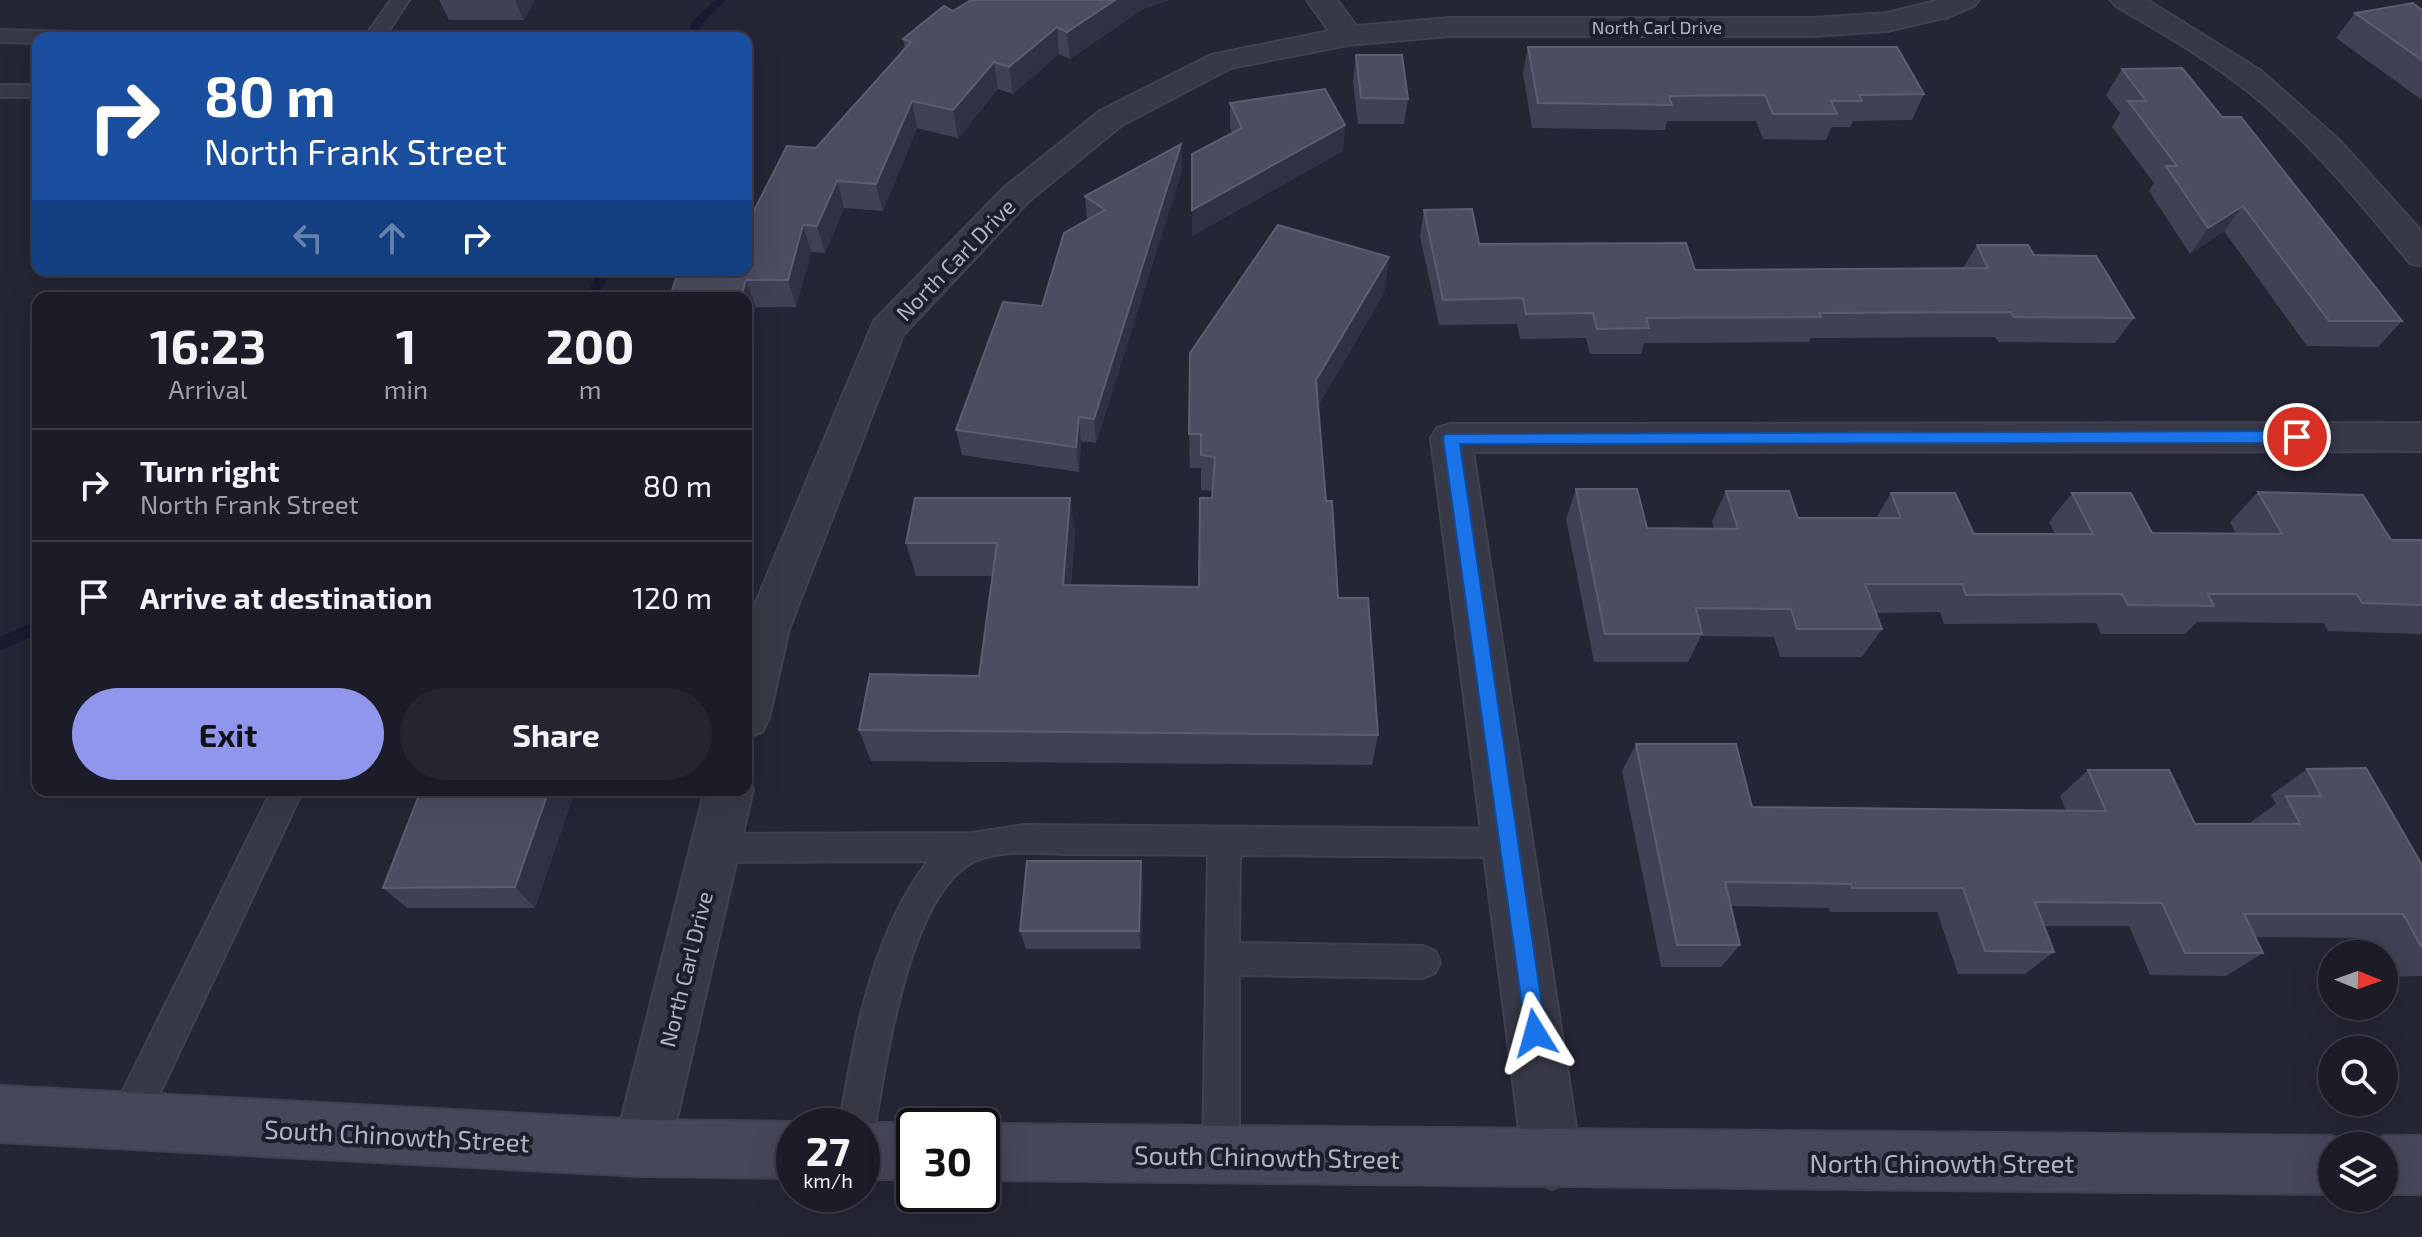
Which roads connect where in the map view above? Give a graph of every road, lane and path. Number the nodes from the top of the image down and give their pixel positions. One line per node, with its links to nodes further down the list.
1 (400, 0): 5 (lane)
2 (1322, 0): 7 (street)
3 (1964, 0): 7 (street, North Carl Drive)
4 (2126, 0): 11 (street)
5 (378, 32)
6 (0, 36): 8 (lane)
7 (1348, 36): 13 (street, North Carl Drive)
8 (32, 37)
9 (0, 91): 10 (lane)
10 (32, 91)
11 (2422, 255)
12 (2422, 437): 17 (street)
13 (752, 693)
14 (285, 796): 24 (lane)
15 (728, 796): 19 (street, North Carl Drive)
16 (1224, 840): 17 (lane); 18 (lane); 20 (lane)
17 (1508, 843): 29 (street)
18 (970, 847): 19 (lane); 22 (lane)
19 (715, 848): 25 (street, North Carl Drive)
20 (1224, 959): 21 (lane); 28 (lane)
21 (1423, 962)
22 (860, 1108)
23 (0, 1114): 24 (street, South Chinowth Street)
24 (127, 1122): 25 (street, South Chinowth Street)
25 (642, 1148): 26 (street, South Chinowth Street)
26 (776, 1150)
27 (1000, 1152): 28 (street, South Chinowth Street)
28 (1221, 1155): 29 (street, South Chinowth Street)
29 (1552, 1160): 30 (street, North Chinowth Street)
30 (2318, 1165)
31 (2398, 1165): 32 (street)
32 (2422, 1165)

